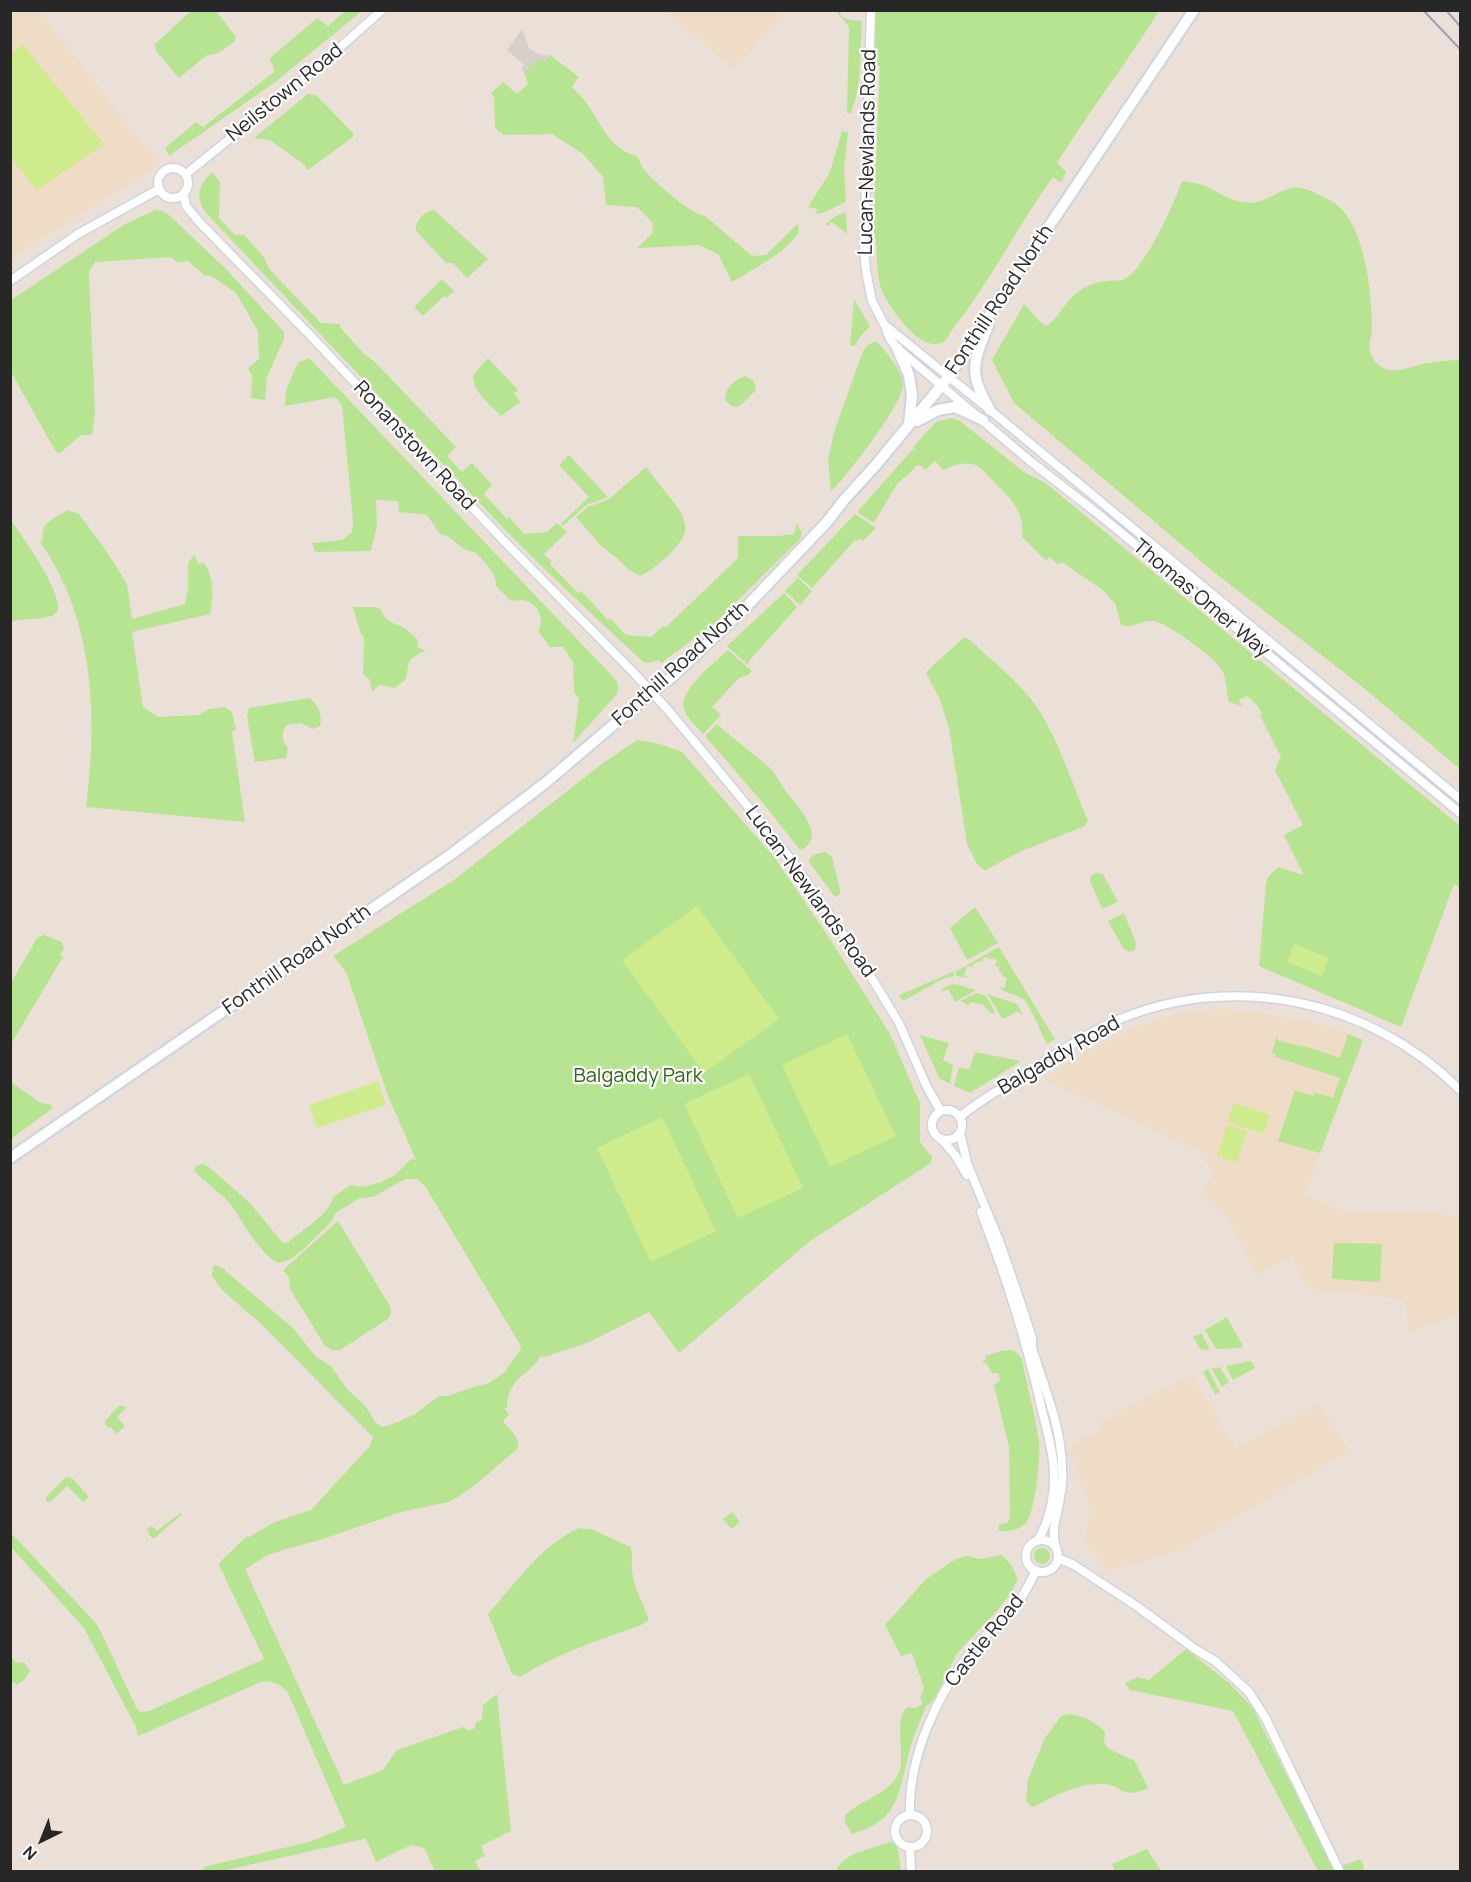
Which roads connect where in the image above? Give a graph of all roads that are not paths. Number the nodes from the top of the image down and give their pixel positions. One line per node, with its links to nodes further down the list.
1 (382, 10): 4 (street, Neilstown Road)
2 (871, 10): 9 (street, Lucan-Newlands Road)
3 (1194, 10): 8 (main road, Fonthill Road North)
4 (186, 174): 5 (street); 6 (street)
5 (159, 189): 6 (street); 7 (street)
6 (184, 195): 16 (street, Ronanstown Road)
7 (10, 281)
8 (996, 306): 11 (main road, Fonthill Road North); 13 (main road)
9 (885, 326): 10 (street, Lucan-Newlands Road); 11 (street, Lucan-Newlands Road)
10 (897, 348): 12 (street, Lucan-Newlands Road); 15 (main road)
11 (948, 376): 12 (main road, Fonthill Road North); 13 (street, Thomas Omer Way)
12 (941, 386): 14 (street, Thomas Omer Way); 15 (main road, Fonthill Road North)
13 (990, 410): 17 (street, Thomas Omer Way)
14 (983, 420): 15 (main road); 18 (street, Thomas Omer Way)
15 (909, 426): 16 (main road, Fonthill Road North)
16 (652, 692): 20 (street, Lucan-Newlands Road); 24 (main road, Fonthill Road North)
17 (1461, 799)
18 (1461, 813)
19 (1461, 1090): 21 (street, Balgaddy Road)
20 (940, 1110): 21 (street); 23 (street)
21 (960, 1117): 22 (street)
22 (960, 1133): 23 (street); 26 (street)
23 (942, 1140): 25 (street)
24 (10, 1158)
25 (1038, 1540): 26 (street); 28 (street)
26 (1056, 1547): 27 (street)
27 (1058, 1558): 28 (street); 32 (street)
28 (1036, 1570): 29 (street, Castle Road)
29 (910, 1815): 30 (street, Castle Road); 30 (street)
30 (910, 1848): 31 (street, Castle Road)
31 (911, 1872)
32 (1340, 1872)

